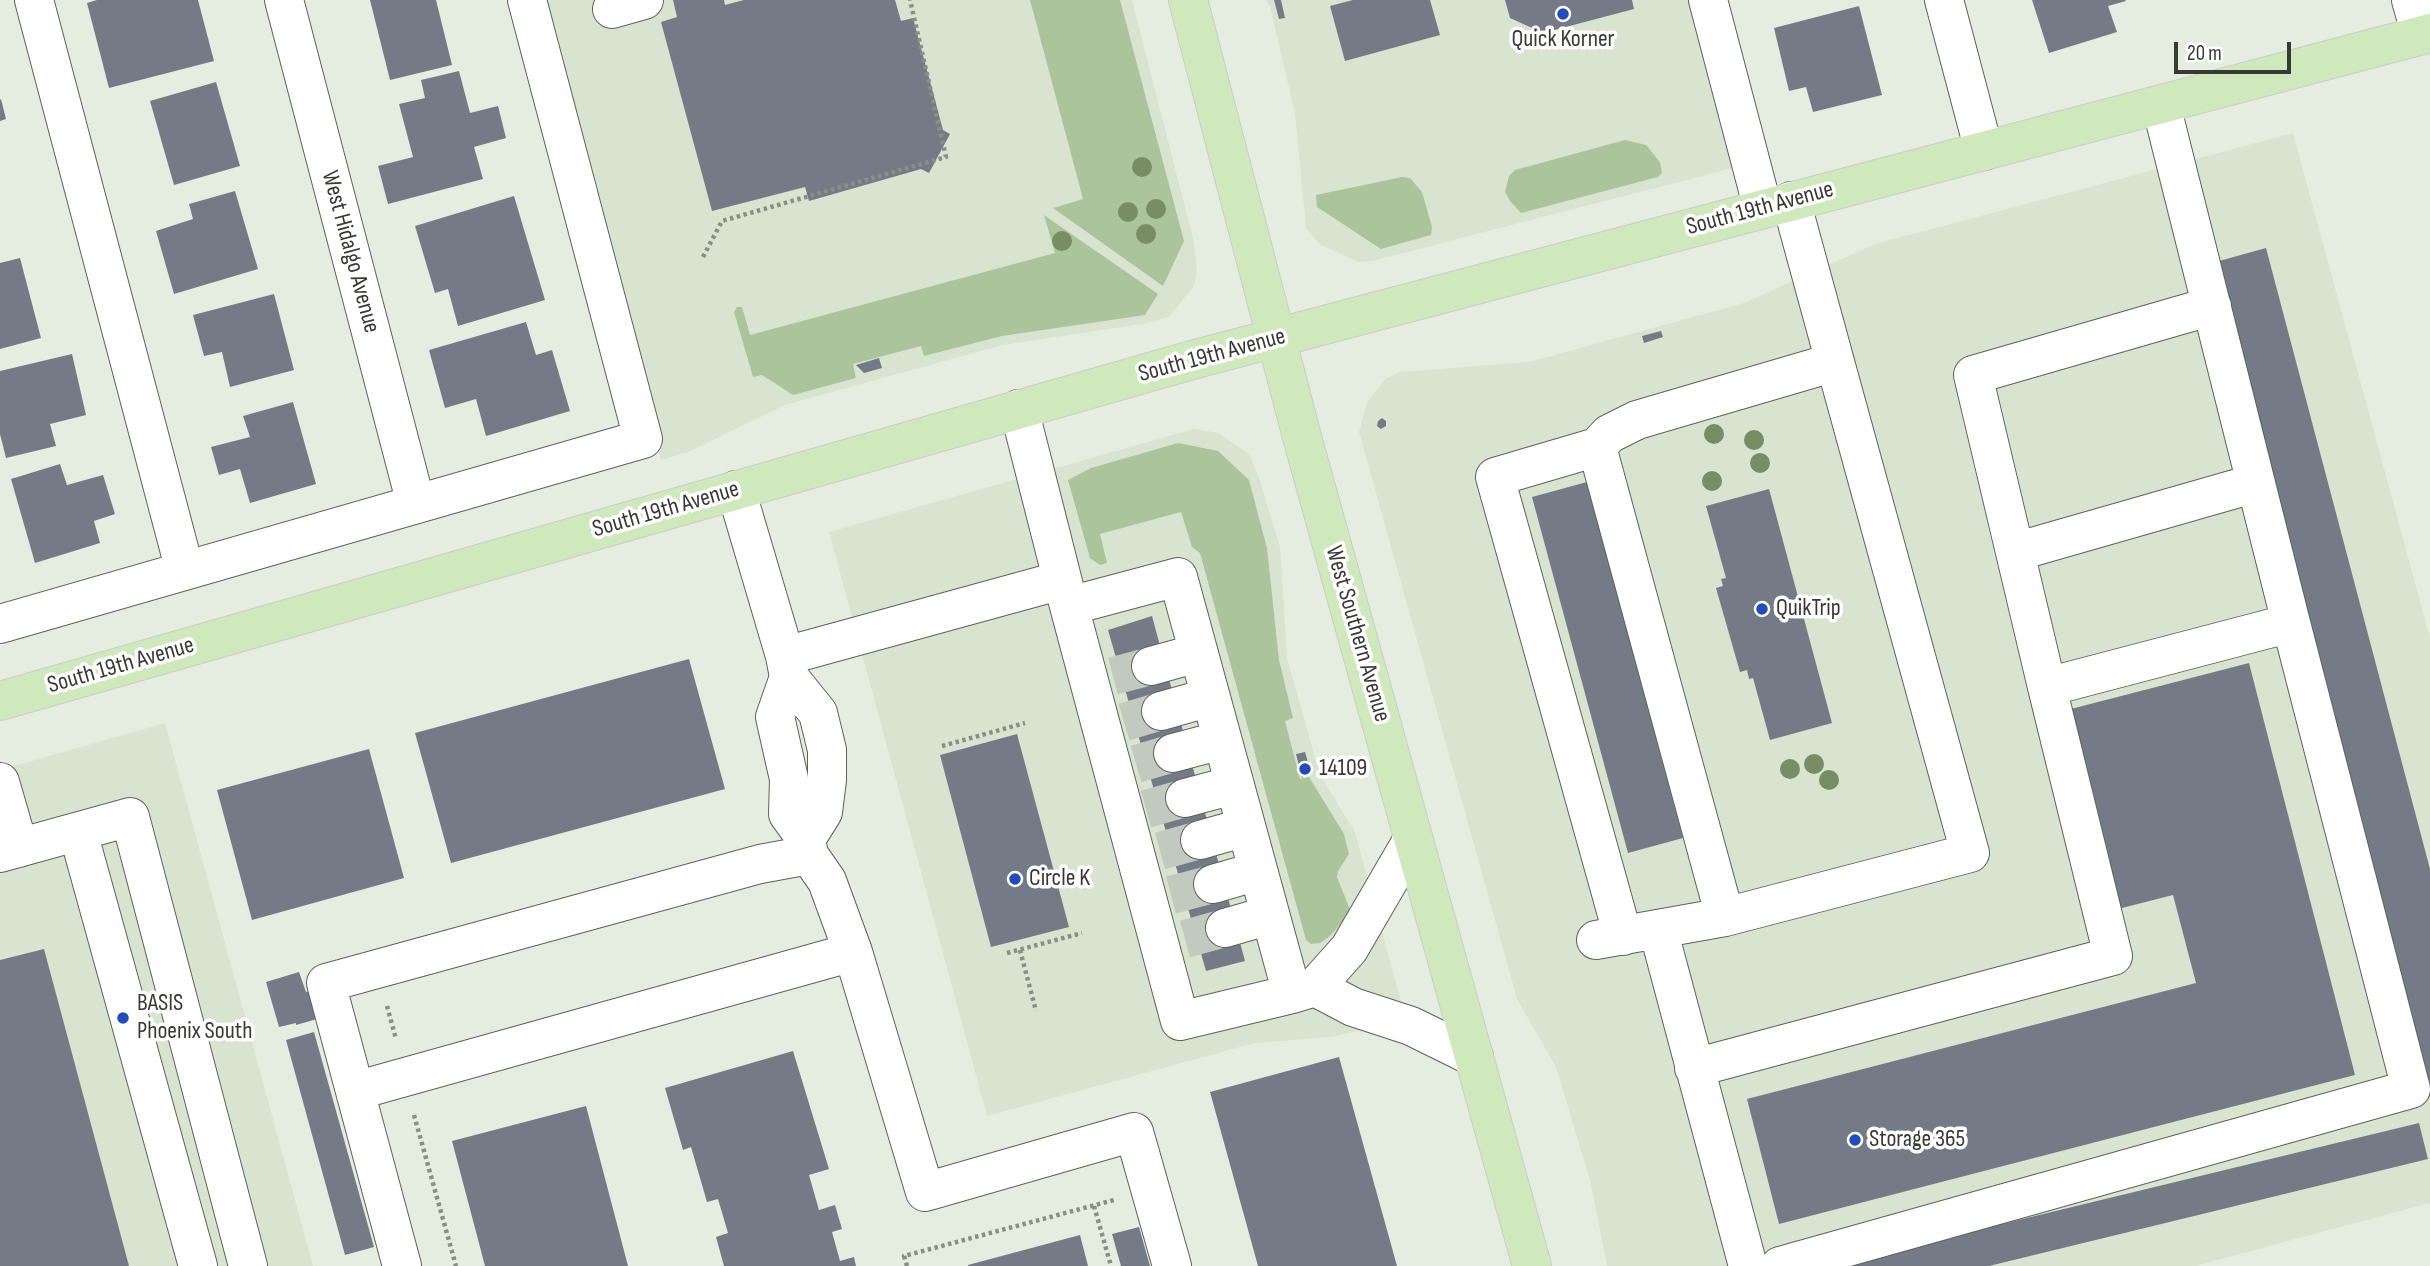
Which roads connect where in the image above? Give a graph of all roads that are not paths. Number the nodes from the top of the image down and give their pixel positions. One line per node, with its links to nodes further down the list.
1 (34, 0): 20 (street)
2 (284, 0): 18 (street, West Hidalgo Avenue)
3 (527, 0): 18 (street)
4 (1188, 0): 12 (main road, West Southern Avenue)
5 (1708, 0): 10 (street)
6 (1944, 0): 9 (street)
7 (2421, 23): 8 (main road, South 19th Avenue)
8 (2161, 105): 9 (main road, South 19th Avenue); 11 (street)
9 (1984, 152): 10 (main road, South 19th Avenue)
10 (1777, 205): 12 (main road, South 19th Avenue); 13 (street)
11 (2212, 306): 16 (street); 19 (street)
12 (1276, 338): 14 (main road, South 19th Avenue); 40 (main road, West Southern Avenue)
13 (1835, 362): 15 (street); 47 (street)
14 (1019, 410): 17 (main road, South 19th Avenue); 21 (street)
15 (1597, 447): 47 (street); 49 (street)
16 (2256, 483): 19 (street); 22 (street)
17 (736, 490): 25 (street); 29 (main road, South 19th Avenue)
18 (416, 504): 20 (street)
19 (2015, 552): 27 (street)
20 (185, 571): 23 (street)
21 (1065, 593): 24 (street); 25 (street); 51 (street)
22 (2291, 623): 27 (street); 61 (street)
23 (0, 624)
24 (1198, 653): 26 (street); 28 (street)
25 (787, 666): 33 (street); 34 (street)
26 (1151, 666)
27 (2047, 687): 53 (street)
28 (1211, 697): 30 (street); 31 (street)
29 (0, 701)
30 (1161, 711)
31 (1222, 740): 32 (street); 36 (street)
32 (1173, 753)
33 (789, 779): 34 (street); 42 (street)
34 (827, 780): 42 (street)
35 (0, 782): 43 (street)
36 (1234, 785): 37 (street); 38 (street)
37 (1185, 798)
38 (1246, 827): 41 (street); 44 (street)
39 (78, 832): 43 (street); 55 (street); 56 (street)
40 (1413, 839): 51 (street); 52 (main road, West Southern Avenue)
41 (1200, 840)
42 (807, 847): 50 (street); 54 (street)
43 (10, 850)
44 (1258, 871): 45 (street); 46 (street)
45 (1213, 884)
46 (1270, 915): 48 (street); 51 (street)
47 (1726, 917): 49 (street)
48 (1225, 928)
49 (1626, 935): 53 (street)
50 (853, 952): 54 (street); 58 (street)
51 (1303, 991): 52 (street)
52 (1474, 1057): 59 (main road, West Southern Avenue)
53 (1694, 1069): 60 (street)
54 (355, 1091): 57 (street)
55 (198, 1266)
56 (248, 1266)
57 (402, 1266)
58 (1172, 1266)
59 (1532, 1266)
60 (1748, 1266)
61 (1780, 1266)

